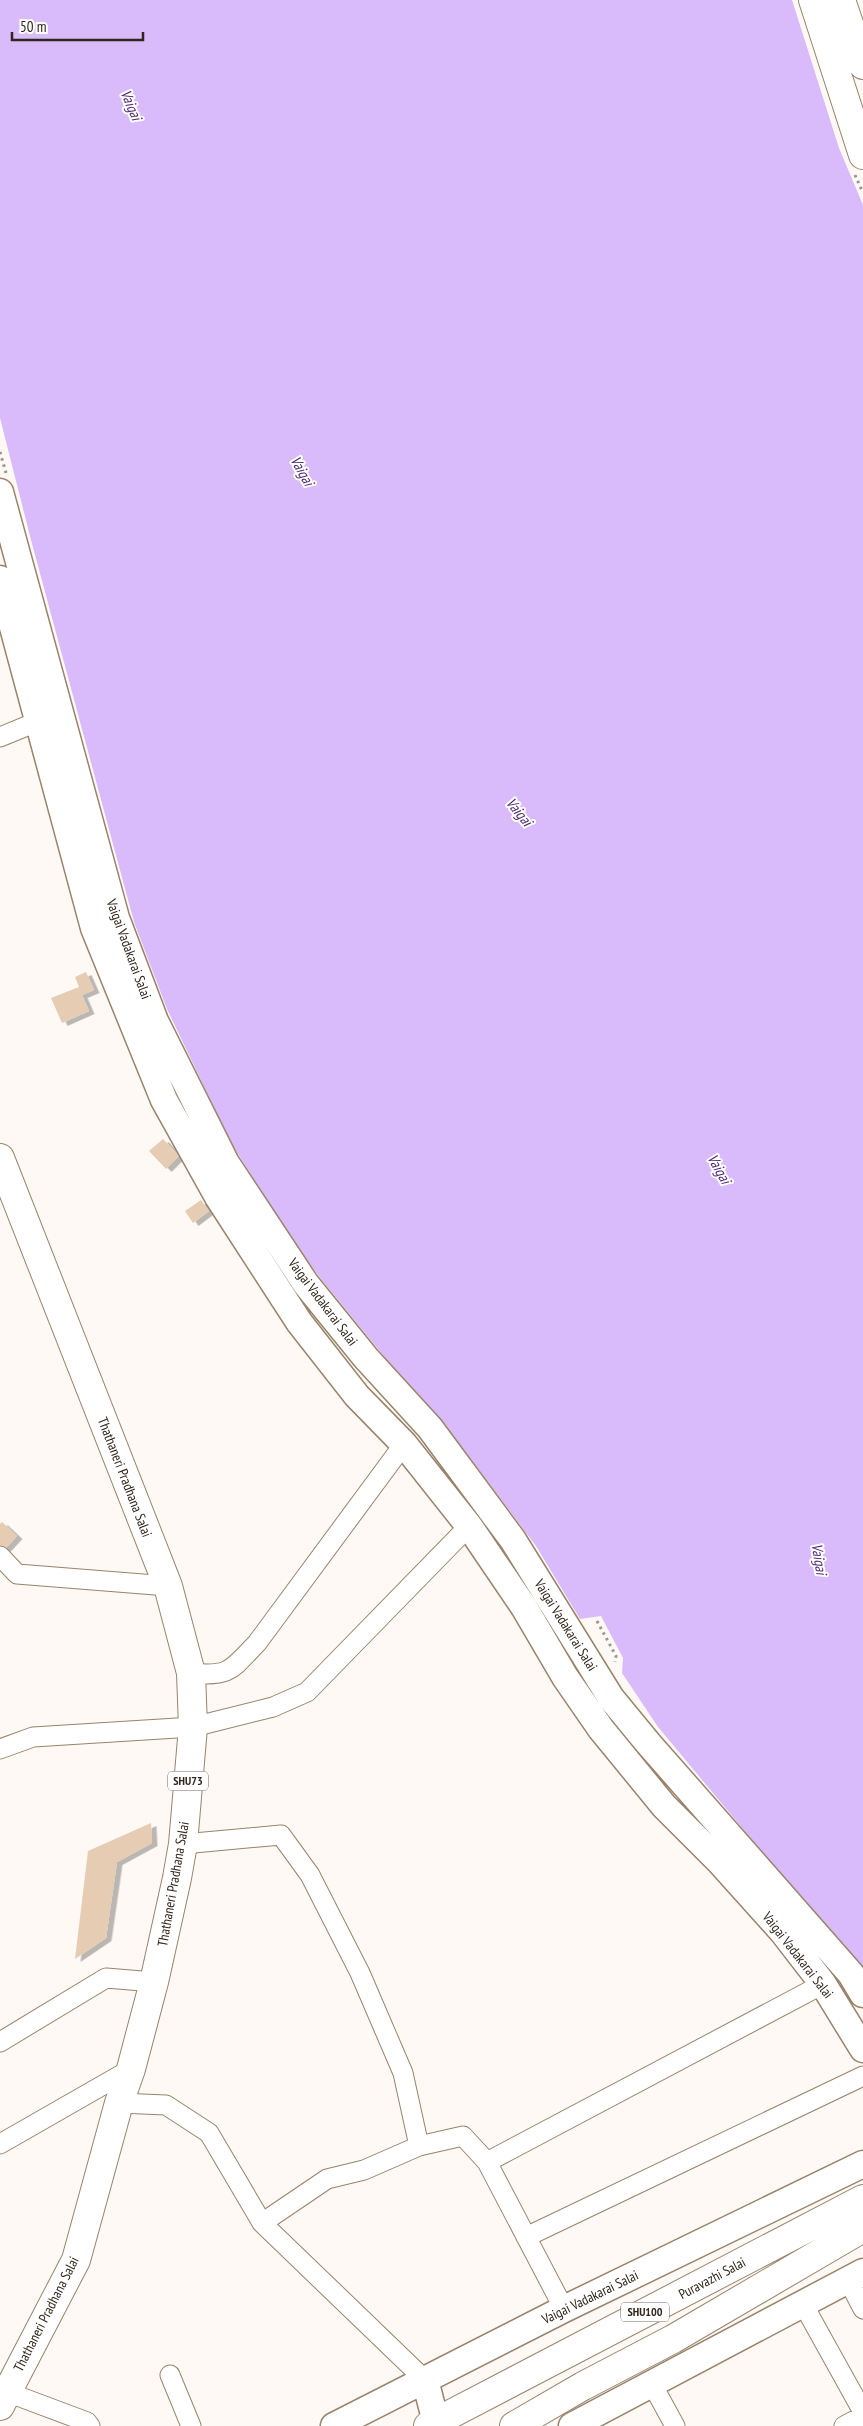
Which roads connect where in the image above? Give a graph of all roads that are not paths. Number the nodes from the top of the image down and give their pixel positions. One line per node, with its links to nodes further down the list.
1 (813, 0): 4 (main road)
2 (841, 0): 3 (main road)
3 (863, 65)
4 (863, 155)
5 (4, 485): 20 (main road, Vaigai Vadakarai Salai)
6 (0, 581): 7 (main road, Vaigai Vadakarai Salai)
7 (39, 721): 8 (street); 10 (main road, Vaigai Vadakarai Salai)
8 (0, 737)
9 (0, 1158): 13 (main road, Thathaneri Pradhana Salai / SHU73)
10 (404, 1444): 11 (main road, Vaigai Vadakarai Salai); 14 (street)
11 (469, 1526): 15 (street); 19 (main road, Vaigai Vadakarai Salai)
12 (0, 1556): 13 (street)
13 (168, 1586): 14 (main road, Thathaneri Pradhana Salai / SHU73)
14 (191, 1673): 15 (main road, Thathaneri Pradhana Salai / SHU73)
15 (192, 1726): 16 (street); 17 (main road, Thathaneri Pradhana Salai / SHU73)
16 (0, 1749)
17 (183, 1844): 18 (main road, Thathaneri Pradhana Salai / SHU73); 27 (street)
18 (154, 1982): 21 (street); 23 (main road, Thathaneri Pradhana Salai / SHU73)
19 (824, 1984): 22 (main road, Vaigai Vadakarai Salai); 28 (street)
20 (863, 1994)
21 (0, 2042)
22 (863, 2049)
23 (131, 2069): 25 (main road, Thathaneri Pradhana Salai / SHU73); 26 (street)
24 (863, 2076): 33 (street)
25 (119, 2102): 31 (street); 40 (main road, Thathaneri Pradhana Salai / SHU73)
26 (0, 2144)
27 (419, 2146): 28 (street); 31 (street)
28 (486, 2162): 33 (street)
29 (863, 2164): 36 (main road, Vaigai Vadakarai Salai)
30 (863, 2199): 42 (main road, Puravazhi Salai / SHU100)
31 (262, 2223): 38 (street)
32 (863, 2228): 46 (main road, SHU100)
33 (526, 2237): 36 (street)
34 (858, 2290): 35 (main road)
35 (803, 2304): 39 (main road); 41 (street)
36 (564, 2309): 38 (main road, Vaigai Vadakarai Salai)
37 (170, 2375): 44 (street)
38 (426, 2380): 42 (main road); 45 (main road, Vaigai Vadakarai Salai)
39 (652, 2384): 47 (main road); 48 (street)
40 (3, 2399): 43 (street)
41 (863, 2414): 49 (street)
42 (433, 2425)
43 (90, 2426)
44 (190, 2426)
45 (334, 2426)
46 (514, 2426)
47 (574, 2426)
48 (675, 2426)
49 (844, 2426)

